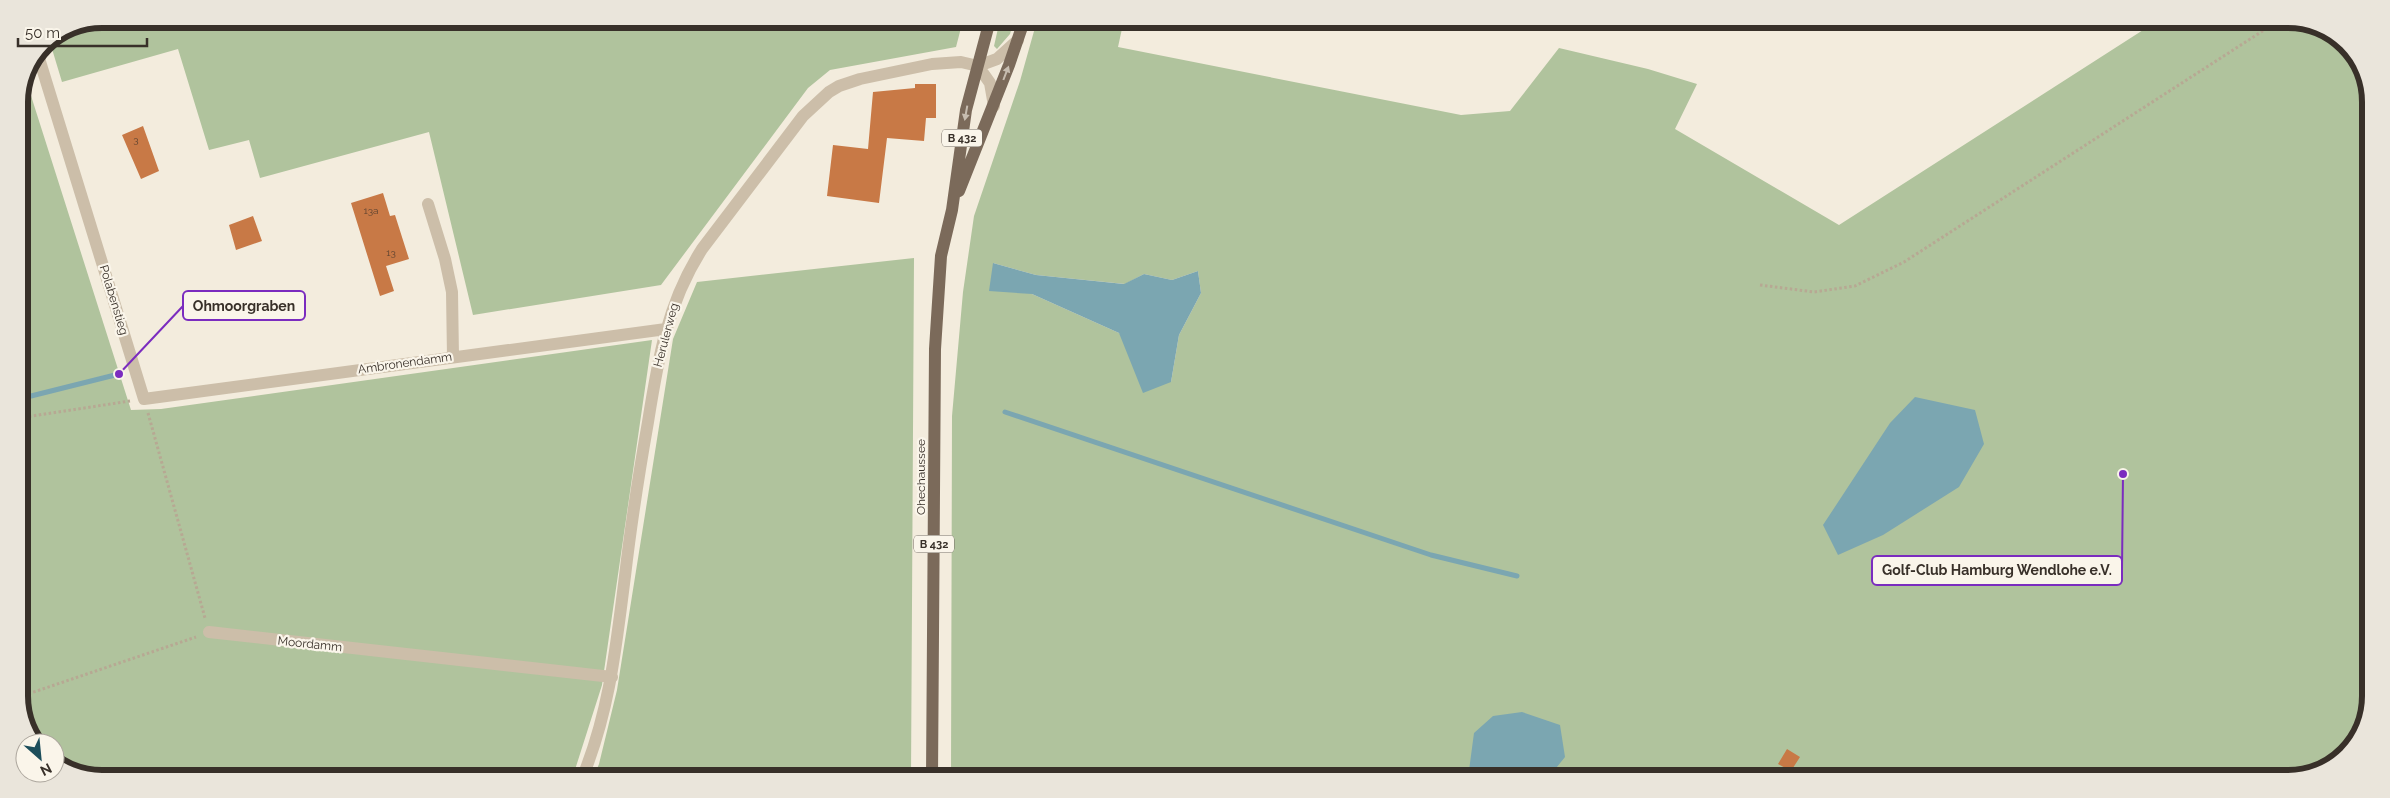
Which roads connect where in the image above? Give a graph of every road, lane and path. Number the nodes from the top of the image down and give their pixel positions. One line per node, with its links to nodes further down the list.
1 (988, 28): 6 (main road, B 432)
2 (1022, 28): 4 (main road, B 432)
3 (2267, 28): 10 (path)
4 (1018, 40): 6 (street); 7 (main road, B 432, one-way to 4)
5 (40, 61): 13 (street, Polabenstieg)
6 (978, 66): 7 (street); 9 (main road, B 432, one-way to 9); 11 (street, Herulerweg)
7 (994, 106): 9 (main road, B 432)
8 (428, 204): 12 (street)
9 (952, 210): 19 (main road, Ohechaussee / B 432)
10 (1760, 285)
11 (666, 329): 12 (street, Ambronendamm); 16 (street, Herulerweg)
12 (453, 357): 13 (street, Ambronendamm)
13 (144, 399): 14 (path); 15 (path)
14 (28, 417)
15 (209, 632): 16 (street, Moordamm); 17 (path)
16 (612, 677): 18 (street, Herulerweg)
17 (28, 694)
18 (585, 771)
19 (932, 771)

